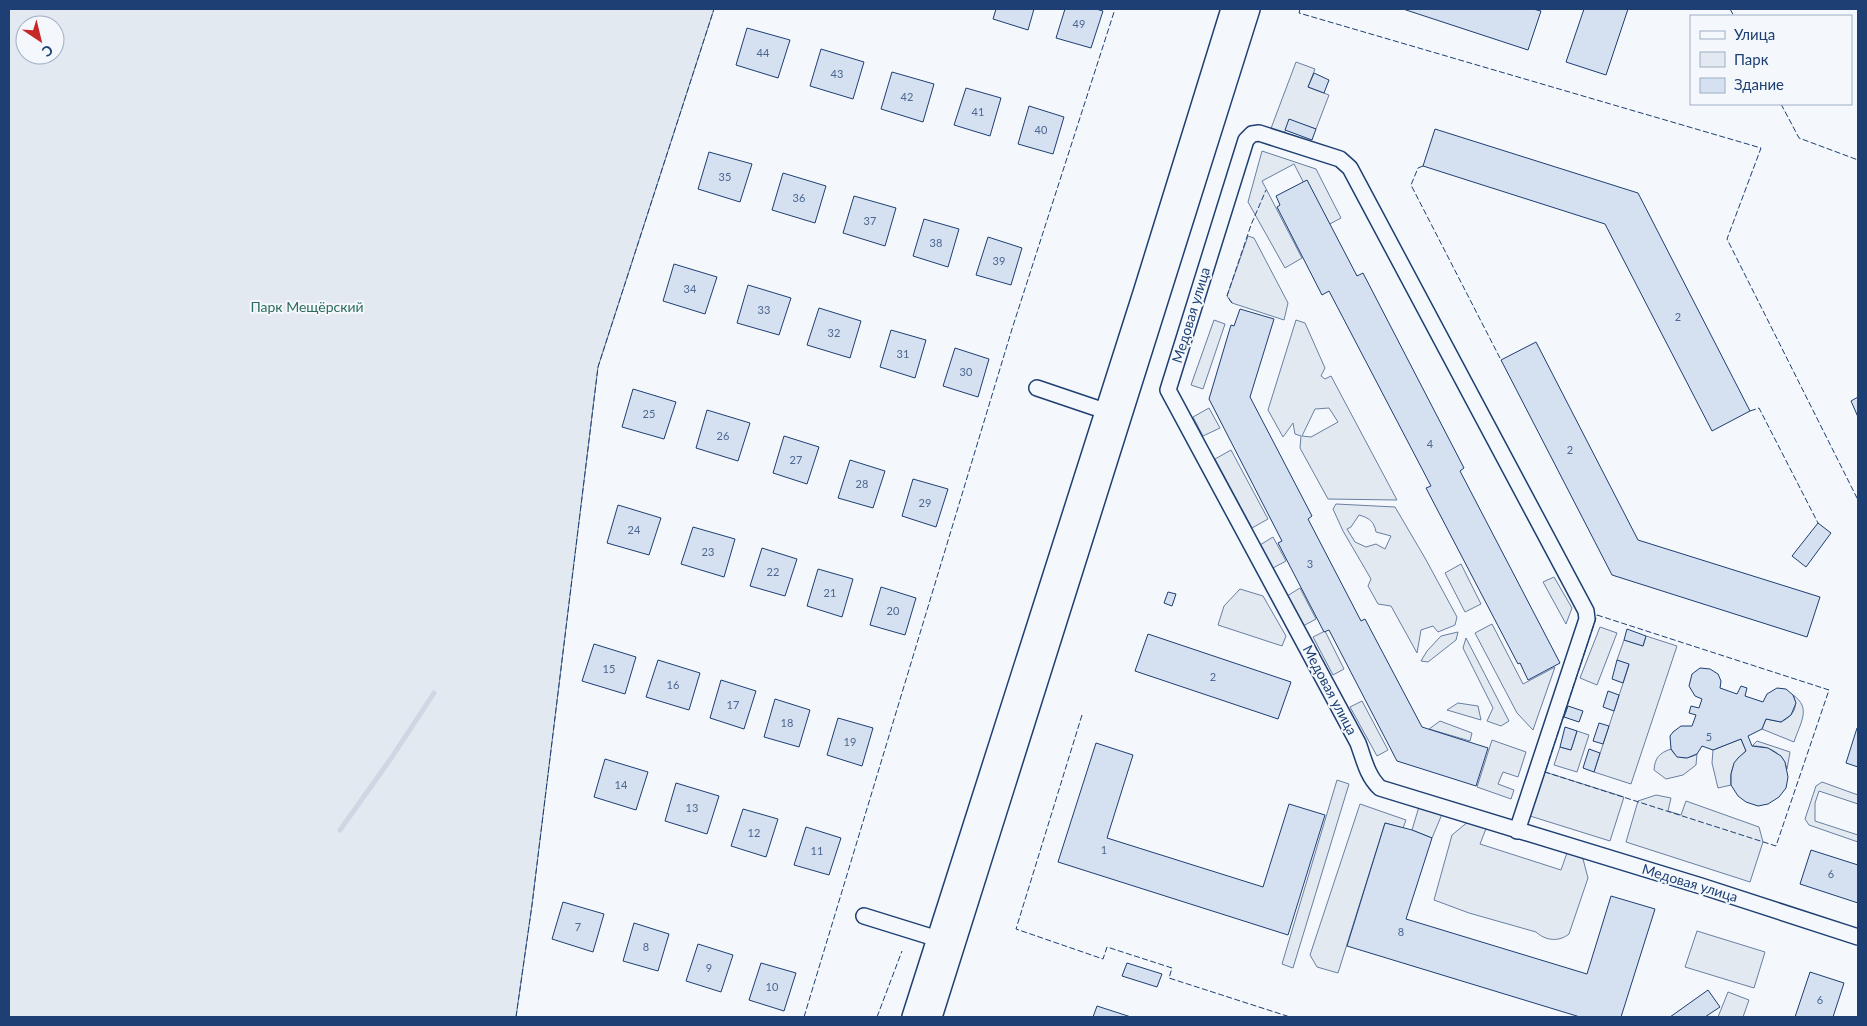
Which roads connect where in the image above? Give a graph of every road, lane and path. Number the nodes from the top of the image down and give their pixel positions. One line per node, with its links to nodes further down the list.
1 (1232, 9): 4 (street)
2 (1249, 9): 10 (street)
3 (1037, 388): 4 (street)
4 (1105, 411): 8 (street)
5 (1517, 831): 5 (street, Медовая улица); 7 (street, Медовая улица)
6 (864, 916): 8 (street)
7 (1858, 937)
8 (938, 939): 9 (street)
9 (913, 1017)
10 (931, 1017)

